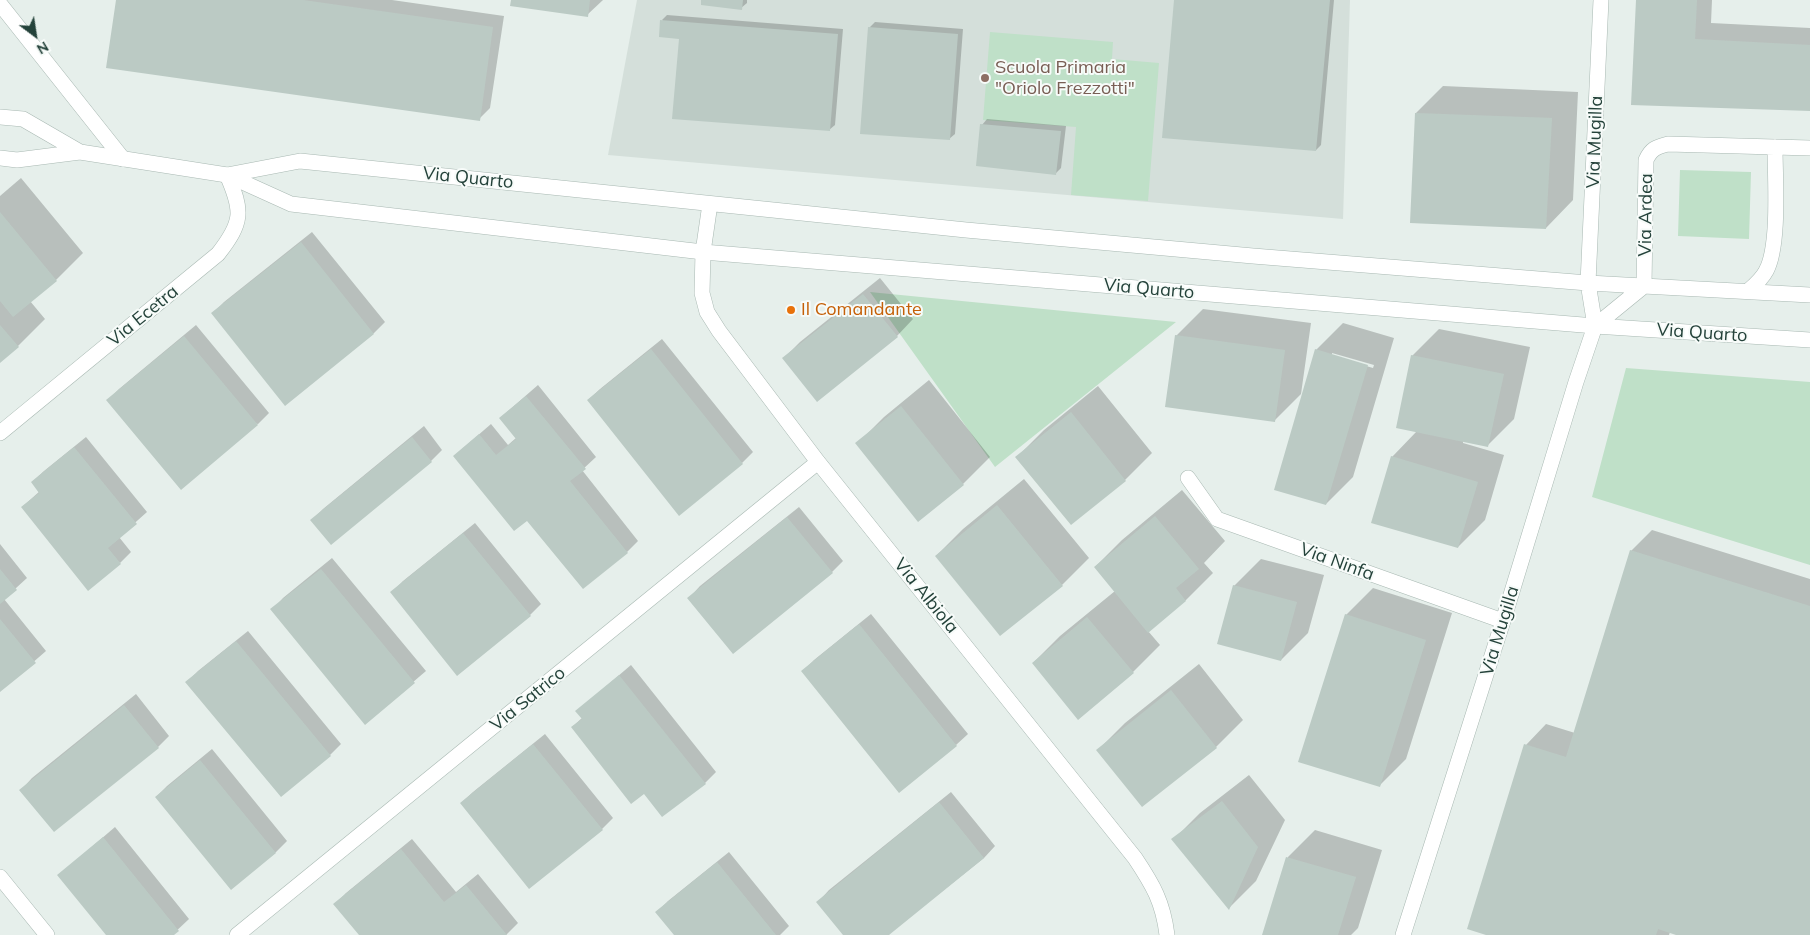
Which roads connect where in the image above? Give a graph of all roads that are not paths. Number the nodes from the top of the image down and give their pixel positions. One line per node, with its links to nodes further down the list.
1 (1601, 0): 12 (street, Via Mugilla)
2 (0, 4): 8 (street)
3 (0, 117): 6 (street, Via Quarto)
4 (1775, 147): 5 (street, Via Ardea); 13 (street, Via Ardea); 14 (street)
5 (1810, 148)
6 (80, 152): 7 (street, Via Quarto); 8 (street, Via Quarto)
7 (0, 158)
8 (123, 159): 9 (street, Via Quarto)
9 (227, 175): 10 (street, Via Quarto); 11 (street, Via Quarto); 18 (street, Via Ecetra)
10 (710, 204): 11 (street); 12 (street, Via Quarto)
11 (703, 252): 16 (street, Via Quarto); 19 (street, Via Albiola)
12 (1588, 283): 13 (street, Via Quarto); 16 (street)
13 (1644, 286): 14 (street, Via Quarto); 16 (street)
14 (1748, 291): 15 (street, Via Quarto)
15 (1810, 296)
16 (1595, 326): 17 (street, Via Quarto); 21 (street, Via Mugilla)
17 (1810, 340)
18 (0, 433)
19 (818, 462): 24 (street, Via Satrico); 25 (street, Via Albiola)
20 (1188, 478): 21 (street, Via Ninfa)
21 (1503, 621): 26 (street, Via Mugilla)
22 (0, 877): 23 (street)
23 (47, 935)
24 (237, 935)
25 (1167, 935)
26 (1403, 935)

